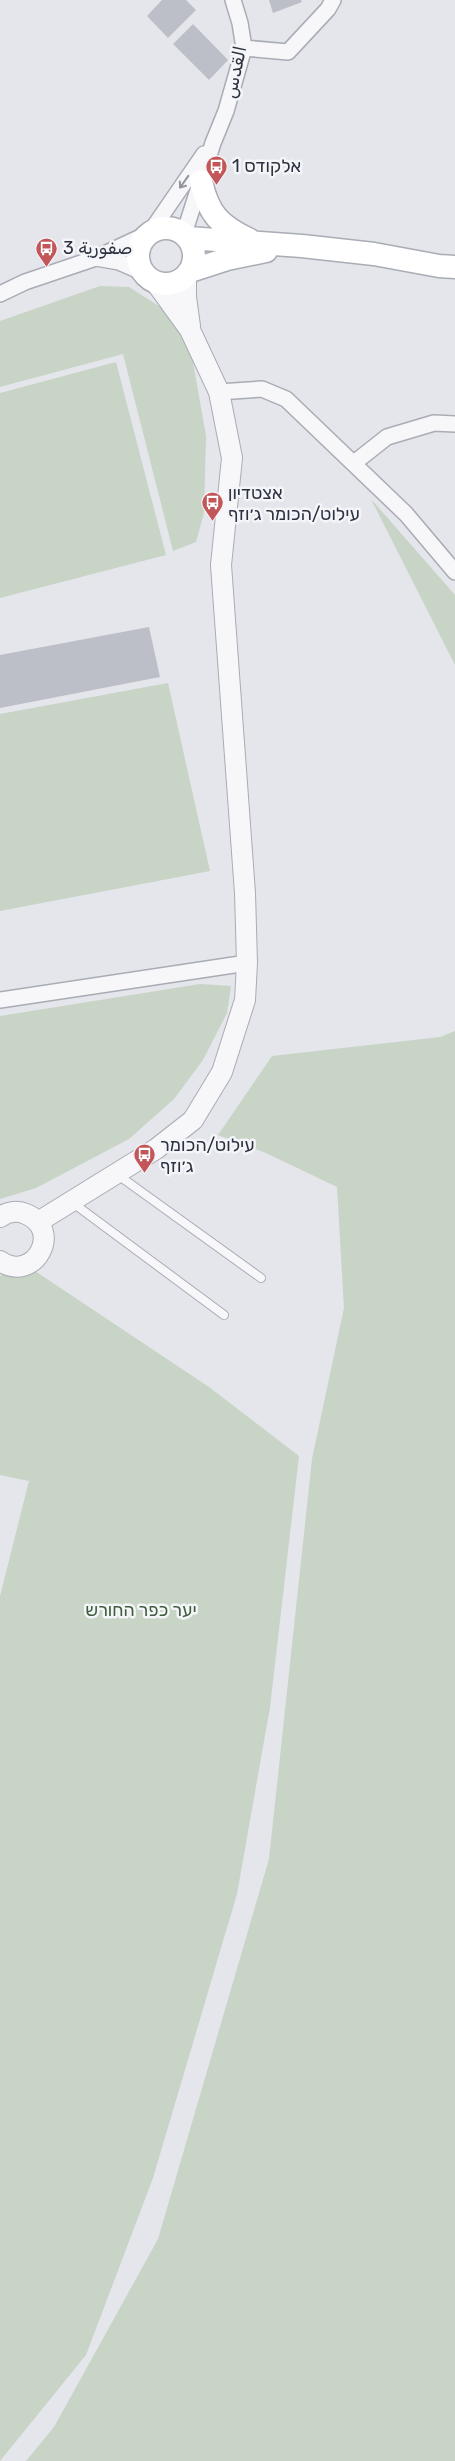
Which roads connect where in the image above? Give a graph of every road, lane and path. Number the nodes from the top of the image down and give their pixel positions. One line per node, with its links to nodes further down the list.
1 (233, 0): 3 (street, القدس)
2 (333, 0): 3 (street)
3 (244, 48): 4 (street, القدس)
4 (213, 143): 5 (street); 6 (street, one-way to 6)
5 (200, 181): 7 (street); 8 (main road)
6 (148, 233): 7 (main road); 10 (street); 13 (main road)
7 (186, 236): 8 (main road); 12 (main road)
8 (254, 241): 9 (main road)
9 (302, 246): 11 (main road); 12 (main road)
10 (96, 258): 13 (street); 14 (street)
11 (450, 269)
12 (188, 273): 13 (main road); 15 (street)
13 (149, 277): 15 (street)
14 (0, 294)
15 (190, 330): 16 (street)
16 (219, 392): 18 (street); 20 (street)
17 (455, 424): 18 (street)
18 (354, 463): 19 (street)
19 (455, 572)
20 (247, 963): 21 (street); 22 (street)
21 (0, 1000)
22 (116, 1174): 23 (street); 27 (lane)
23 (72, 1202): 25 (street); 28 (lane)
24 (0, 1217): 25 (street)
25 (38, 1222): 26 (street)
26 (5, 1267)
27 (261, 1278)
28 (224, 1315)

